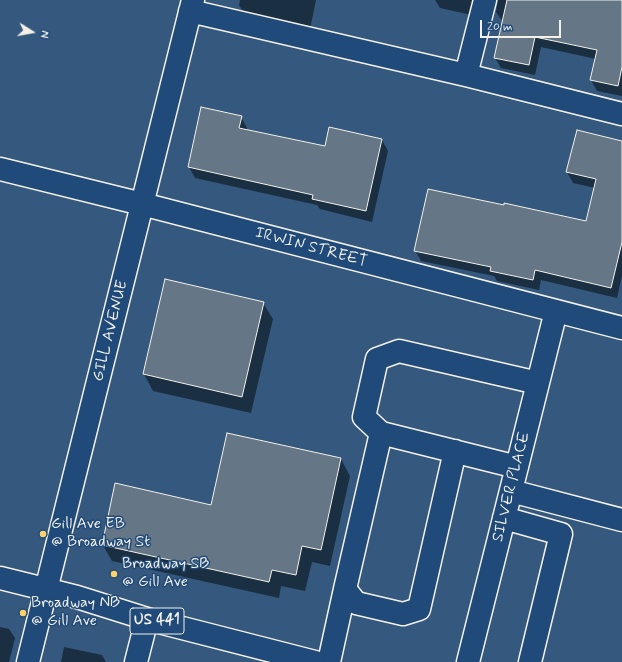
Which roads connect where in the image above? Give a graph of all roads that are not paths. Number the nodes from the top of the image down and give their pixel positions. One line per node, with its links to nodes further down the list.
1 (485, 0): 3 (street)
2 (192, 5): 3 (street); 6 (street, GILL AVENUE)
3 (466, 75): 4 (street)
4 (622, 114)
5 (0, 169): 6 (street, IRWIN STREET)
6 (142, 204): 7 (street, IRWIN STREET); 17 (street, GILL AVENUE)
7 (556, 311): 8 (street, IRWIN STREET); 9 (street, SILVER PLACE)
8 (622, 328)
9 (538, 383): 10 (street); 12 (street, SILVER PLACE)
10 (381, 432): 11 (street); 18 (street)
11 (455, 451): 12 (street); 18 (street)
12 (517, 467): 13 (street, SILVER PLACE)
13 (511, 491): 14 (street, SILVER PLACE); 15 (street)
14 (504, 518): 24 (street, SILVER PLACE); 25 (street)
15 (622, 520)
16 (0, 578): 17 (street, US 441)
17 (46, 589): 19 (street, US 441); 20 (street, GILL AVENUE)
18 (345, 589): 23 (street)
19 (147, 619): 21 (street); 22 (street, US 441)
20 (28, 662)
21 (136, 662)
22 (315, 662)
23 (329, 662)
24 (468, 662)
25 (530, 662)

